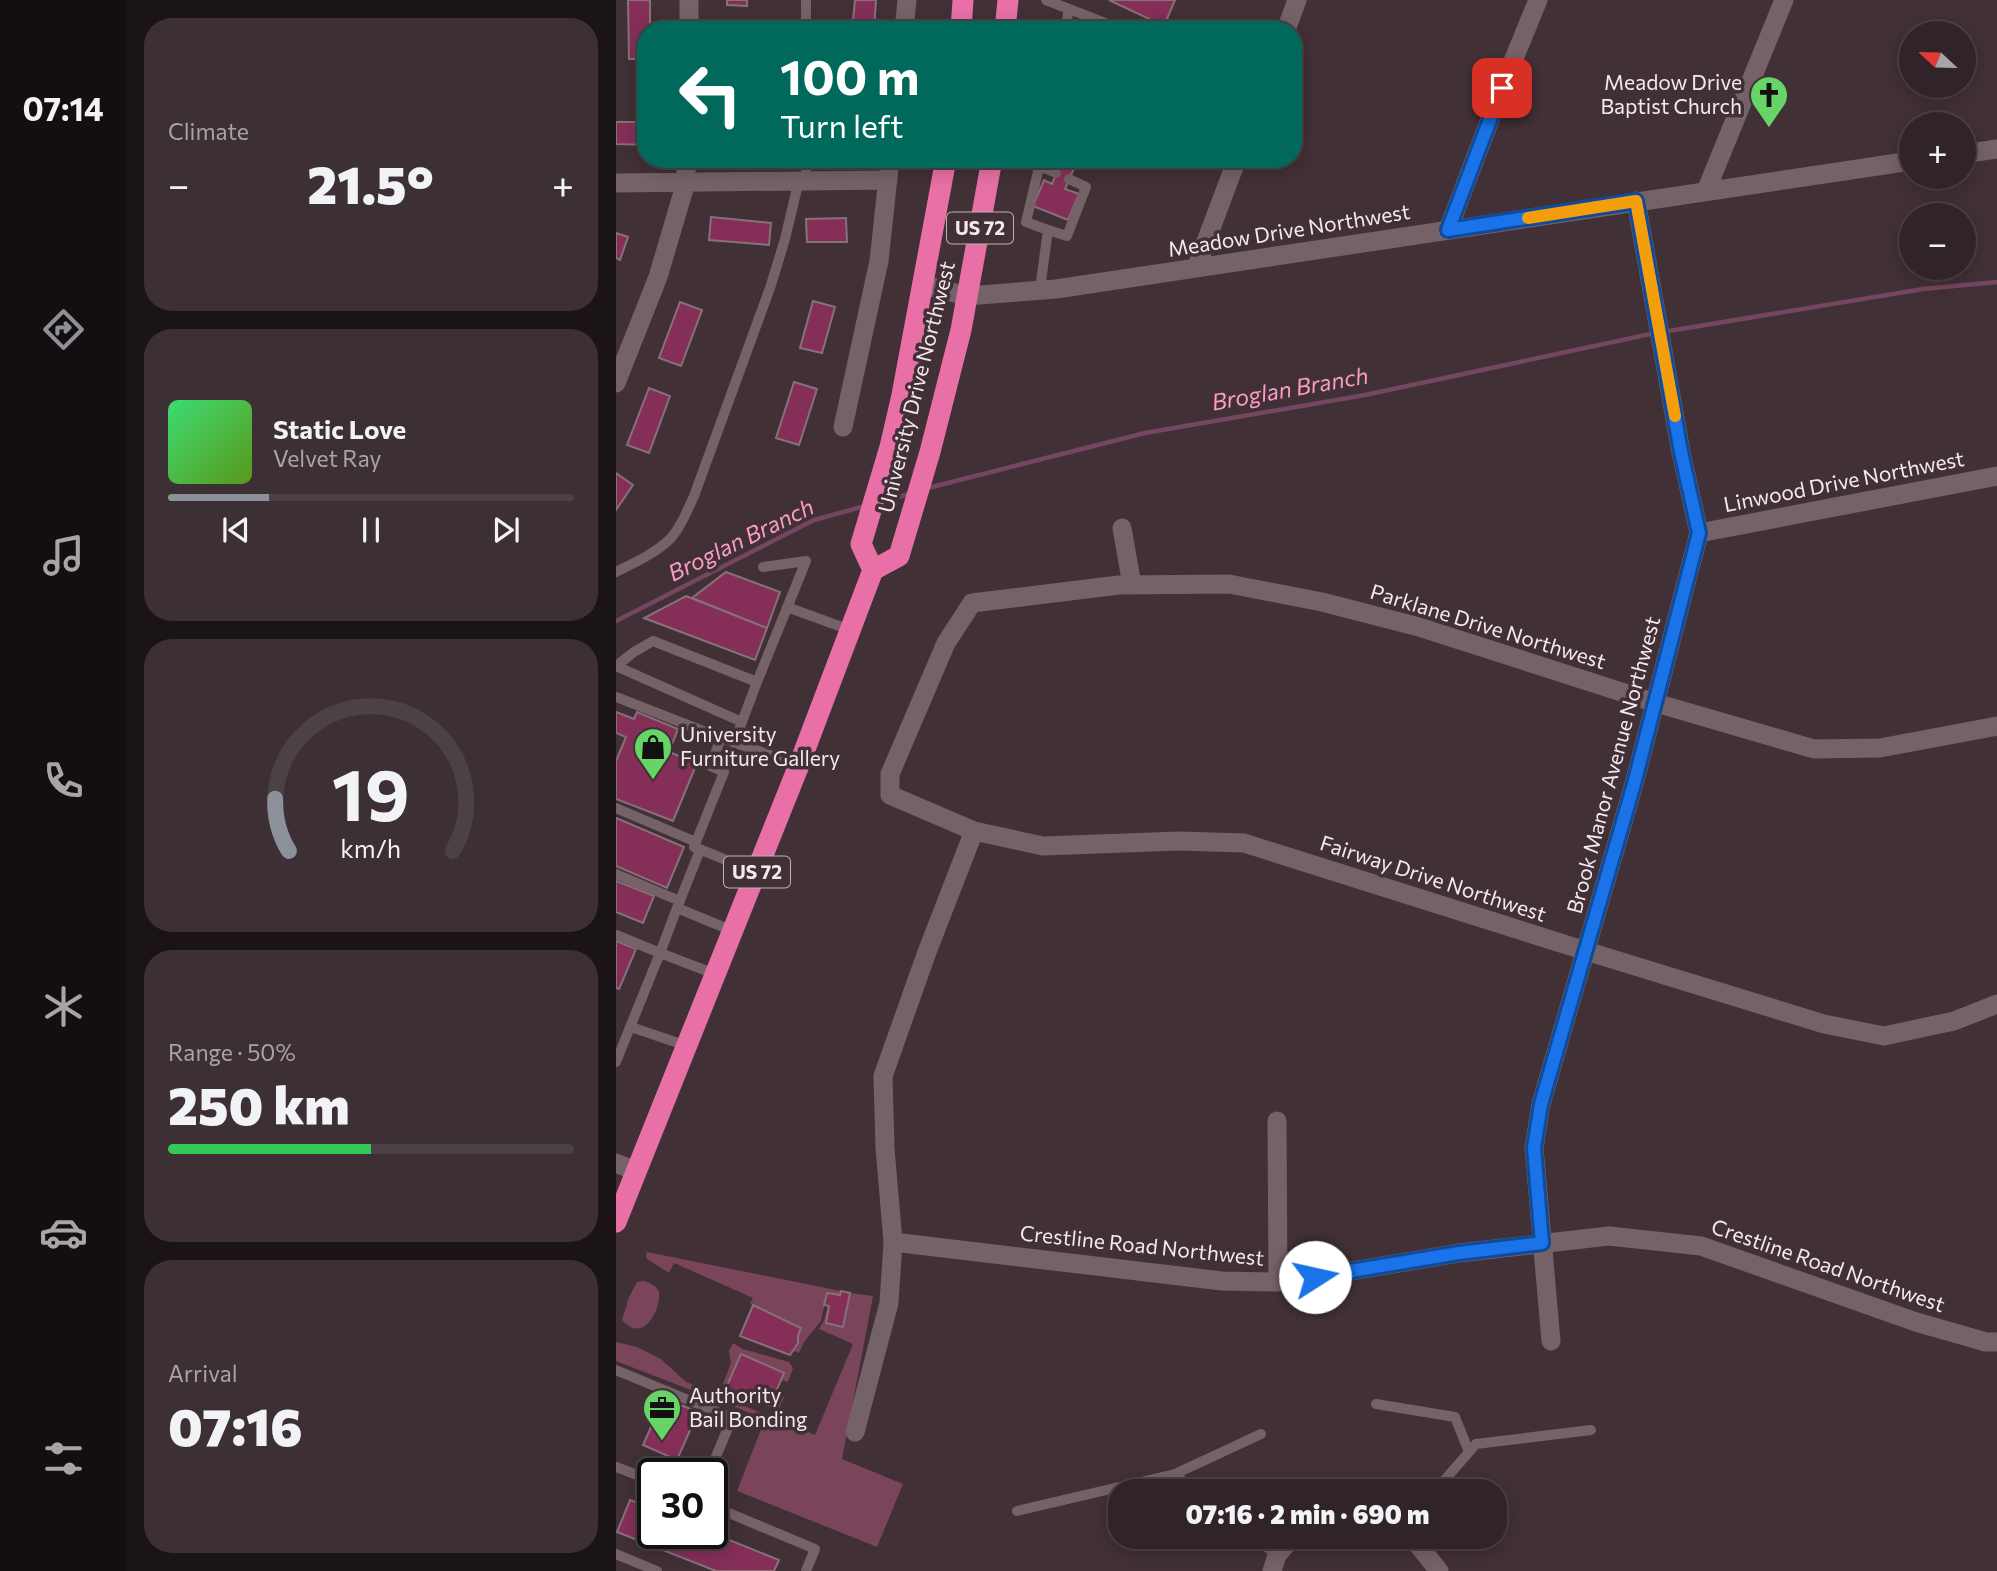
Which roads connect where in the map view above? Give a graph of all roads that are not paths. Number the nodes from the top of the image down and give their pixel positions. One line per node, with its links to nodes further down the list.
1 (689, 0): 11 (street)
2 (806, 0): 12 (lane)
3 (907, 0): 13 (street)
4 (963, 0): 14 (highway)
5 (1008, 0): 15 (highway)
6 (1046, 0): 10 (lane)
7 (1297, 0): 18 (street)
8 (1538, 0): 39 (street)
9 (1784, 0): 36 (street)
10 (1069, 9): 16 (lane); 17 (lane)
11 (689, 21)
12 (806, 21)
13 (905, 21)
14 (962, 21)
15 (1006, 21)
16 (1067, 21)
17 (1100, 21)
18 (1289, 21)
19 (1997, 149): 20 (street)
20 (1976, 152)
21 (1899, 163): 36 (street, Meadow Drive Northwest)
22 (686, 168): 34 (street)
23 (805, 168): 32 (lane)
24 (889, 168): 33 (street)
25 (944, 168): 41 (highway, University Drive Northwest / US 72)
26 (990, 168): 43 (highway, University Drive Northwest / US 72)
27 (1039, 168): 38 (lane)
28 (1048, 168): 30 (lane)
29 (1234, 168): 40 (street)
30 (1056, 173)
31 (1069, 179): 38 (lane)
32 (803, 180): 33 (street); 34 (street); 51 (lane)
33 (888, 180): 45 (street)
34 (686, 182): 35 (street); 44 (street)
35 (616, 183)
36 (1706, 191): 37 (street, Meadow Drive Northwest)
37 (1636, 201): 39 (street, Meadow Drive Northwest); 48 (street, Brook Manor Avenue Northwest)
38 (1048, 230): 42 (lane)
39 (1448, 230): 40 (street, Meadow Drive Northwest)
40 (1196, 268): 42 (street, Meadow Drive Northwest)
41 (923, 285): 43 (street, Meadow Drive Northwest); 50 (highway, University Drive Northwest / US 72)
42 (1040, 289): 43 (street, Meadow Drive Northwest)
43 (967, 296): 50 (highway, University Drive Northwest / US 72)
44 (616, 383)
45 (843, 427)
46 (1997, 476): 48 (street, Linwood Drive Northwest)
47 (1122, 528): 52 (street)
48 (1699, 533): 57 (street, Brook Manor Avenue Northwest)
49 (763, 567): 53 (lane)
50 (873, 570): 54 (highway, US 72)
51 (616, 572)
52 (1132, 585): 57 (street, Parklane Drive Northwest); 62 (street, Parklane Drive Northwest)
53 (787, 607): 54 (lane); 55 (lane)
54 (850, 630): 63 (highway, US 72)
55 (757, 682): 58 (lane); 58 (lane)
56 (616, 697): 60 (lane)
57 (1656, 703): 59 (street, Parklane Drive Northwest); 72 (street, Brook Manor Avenue Northwest)
58 (743, 722): 61 (lane)
59 (1997, 726)
60 (721, 738): 61 (lane); 66 (lane)
61 (734, 743): 63 (lane)
62 (898, 755): 65 (street, Fairway Drive Northwest)
63 (799, 765): 67 (highway, US 72)
64 (616, 808): 66 (lane)
65 (974, 831): 72 (street, Fairway Drive Northwest); 83 (street)
66 (698, 846): 67 (lane); 69 (lane)
67 (757, 872): 70 (highway, US 72)
68 (616, 874): 69 (lane)
69 (679, 905): 70 (lane); 73 (lane)
70 (733, 931): 74 (highway, US 72)
71 (616, 935): 73 (lane)
72 (1586, 951): 75 (street, Fairway Drive Northwest); 84 (street, Brook Manor Avenue Northwest)
73 (660, 953): 74 (lane); 76 (lane)
74 (715, 974): 77 (highway, US 72)
75 (1997, 1004)
76 (631, 1027): 77 (lane); 78 (lane)
77 (687, 1046): 81 (highway, US 72)
78 (616, 1062)
79 (1278, 1121): 85 (street)
80 (616, 1163): 81 (street)
81 (636, 1171): 82 (highway, US 72)
82 (616, 1222)
83 (893, 1242): 85 (street, Crestline Road Northwest); 91 (street)
84 (1542, 1243): 85 (street, Crestline Road Northwest); 86 (street, Brook Manor Avenue Northwest); 87 (street, Crestline Road Northwest)
85 (1278, 1282)
86 (1552, 1341)
87 (1997, 1342)
88 (616, 1370): 94 (lane)
89 (1376, 1404): 93 (lane)
90 (1591, 1430): 93 (lane)
91 (855, 1432)
92 (1261, 1434): 96 (lane)
93 (1469, 1452): 99 (lane)
94 (715, 1458)
95 (616, 1466): 97 (lane)
96 (1175, 1474): 98 (lane); 100 (lane)
97 (637, 1475)
98 (1180, 1479)
99 (1445, 1479)
100 (1017, 1511)
101 (728, 1513): 107 (lane)
102 (1263, 1549): 105 (lane)
103 (1421, 1549): 108 (street)
104 (616, 1554): 106 (lane)
105 (1274, 1563)
106 (657, 1571)
107 (806, 1571)
108 (1439, 1571)

